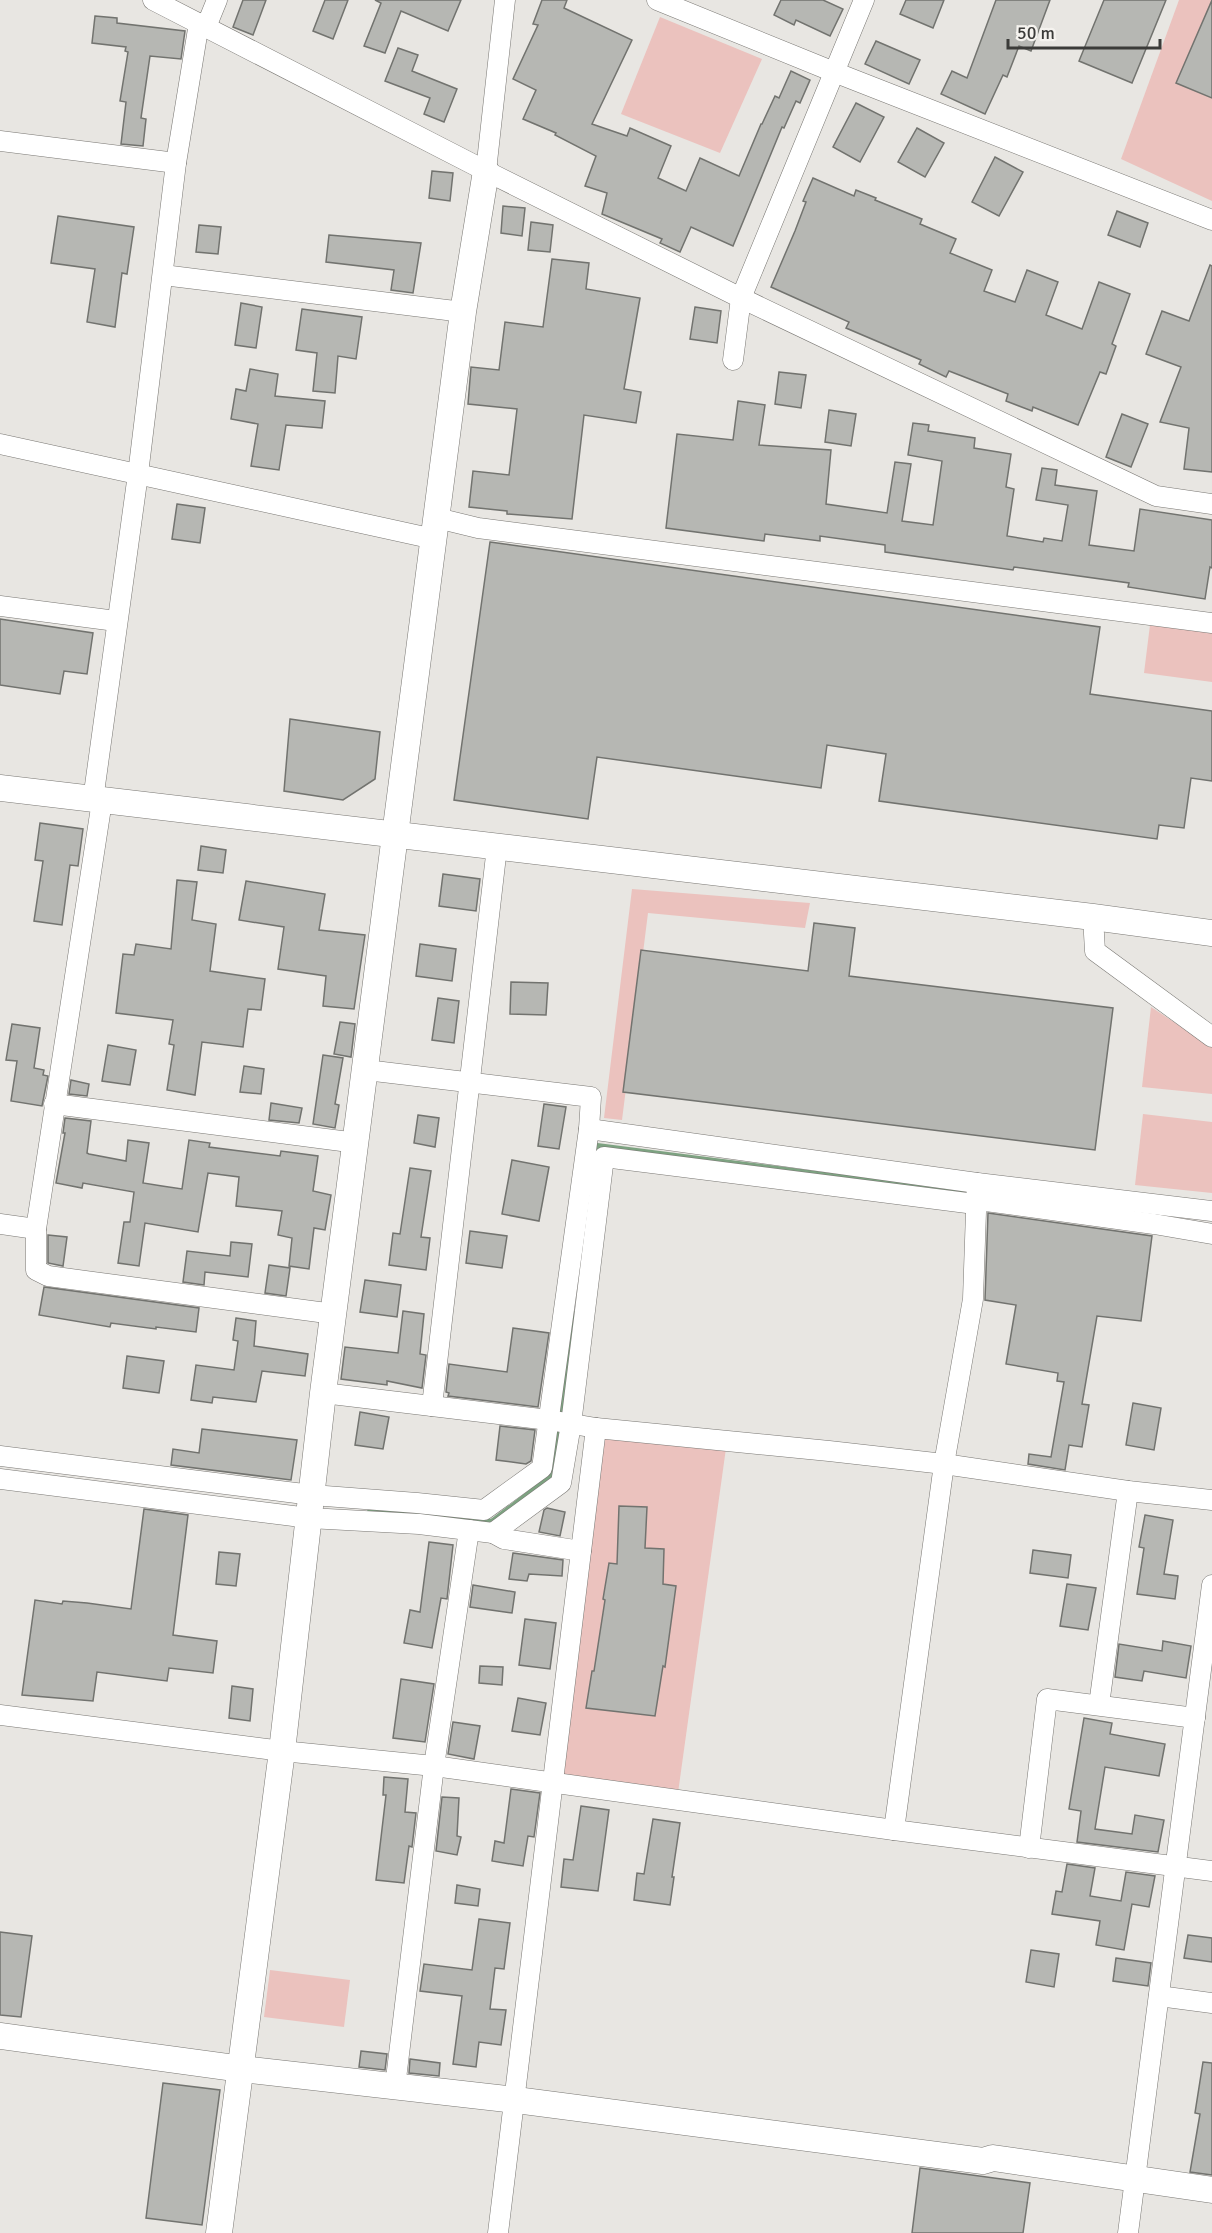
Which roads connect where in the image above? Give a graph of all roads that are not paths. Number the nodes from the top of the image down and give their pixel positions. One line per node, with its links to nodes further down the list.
1 (153, 0): 6 (street)
2 (217, 0): 6 (street)
3 (505, 0): 10 (street)
4 (657, 0): 7 (street)
5 (864, 0): 7 (street)
6 (202, 25): 9 (street); 10 (street)
7 (834, 72): 11 (street); 13 (street)
8 (0, 141): 9 (street)
9 (176, 163): 12 (street)
10 (486, 171): 13 (street); 14 (street)
11 (1212, 220)
12 (163, 276): 14 (street); 17 (street)
13 (741, 298): 15 (street); 18 (street)
14 (463, 312): 19 (street)
15 (733, 360)
16 (0, 444): 17 (street)
17 (138, 474): 19 (street); 21 (street)
18 (1212, 504)
19 (436, 528): 22 (street); 25 (street)
20 (0, 606): 21 (street)
21 (116, 621): 24 (street)
22 (1212, 623)
23 (0, 788): 24 (street)
24 (97, 800): 25 (street); 32 (street)
25 (395, 835): 26 (street); 30 (street)
26 (497, 847): 27 (street); 31 (street)
27 (1093, 917): 28 (street); 29 (street)
28 (1212, 933)
29 (1212, 1037)
30 (366, 1070): 31 (street); 34 (street)
31 (470, 1082): 33 (street); 43 (street)
32 (54, 1104): 34 (street); 39 (street)
33 (589, 1130): 35 (street); 44 (street)
34 (357, 1143): 41 (street)
35 (977, 1183): 36 (street); 37 (street)
36 (975, 1204): 40 (street); 45 (street); 48 (street)
37 (1212, 1211)
38 (0, 1224): 39 (street)
39 (36, 1229): 41 (street)
40 (1212, 1234)
41 (334, 1314): 42 (street)
42 (323, 1393): 43 (street); 52 (street)
43 (432, 1406): 44 (street)
44 (549, 1420): 45 (street); 52 (street)
45 (571, 1424): 46 (street); 54 (street)
46 (596, 1428): 48 (street); 55 (street)
47 (0, 1456): 52 (street)
48 (944, 1464): 50 (street); 64 (street)
49 (0, 1479): 52 (street)
50 (1128, 1491): 51 (street); 58 (street)
51 (1212, 1500)
52 (310, 1506): 53 (street); 61 (street)
53 (469, 1530): 54 (street); 62 (street)
54 (493, 1533): 55 (street)
55 (580, 1551): 63 (street)
56 (1212, 1585): 57 (street)
57 (1208, 1646): 60 (street)
58 (1098, 1705): 60 (street); 65 (street)
59 (0, 1714): 61 (street)
60 (1195, 1718): 66 (street)
61 (282, 1751): 62 (street); 71 (street)
62 (434, 1766): 63 (street); 72 (street)
63 (552, 1783): 64 (street); 73 (street)
64 (894, 1830): 65 (street)
65 (1029, 1848): 66 (street)
66 (1176, 1867): 67 (street); 68 (street)
67 (1212, 1871)
68 (1159, 1996): 69 (street); 74 (street)
69 (1212, 2003)
70 (0, 2036): 71 (street)
71 (242, 2069): 72 (street); 76 (street)
72 (395, 2087): 73 (street)
73 (516, 2100): 74 (street); 77 (street)
74 (1134, 2180): 75 (street); 78 (street)
75 (1212, 2190)
76 (219, 2233)
77 (498, 2233)
78 (1128, 2233)

